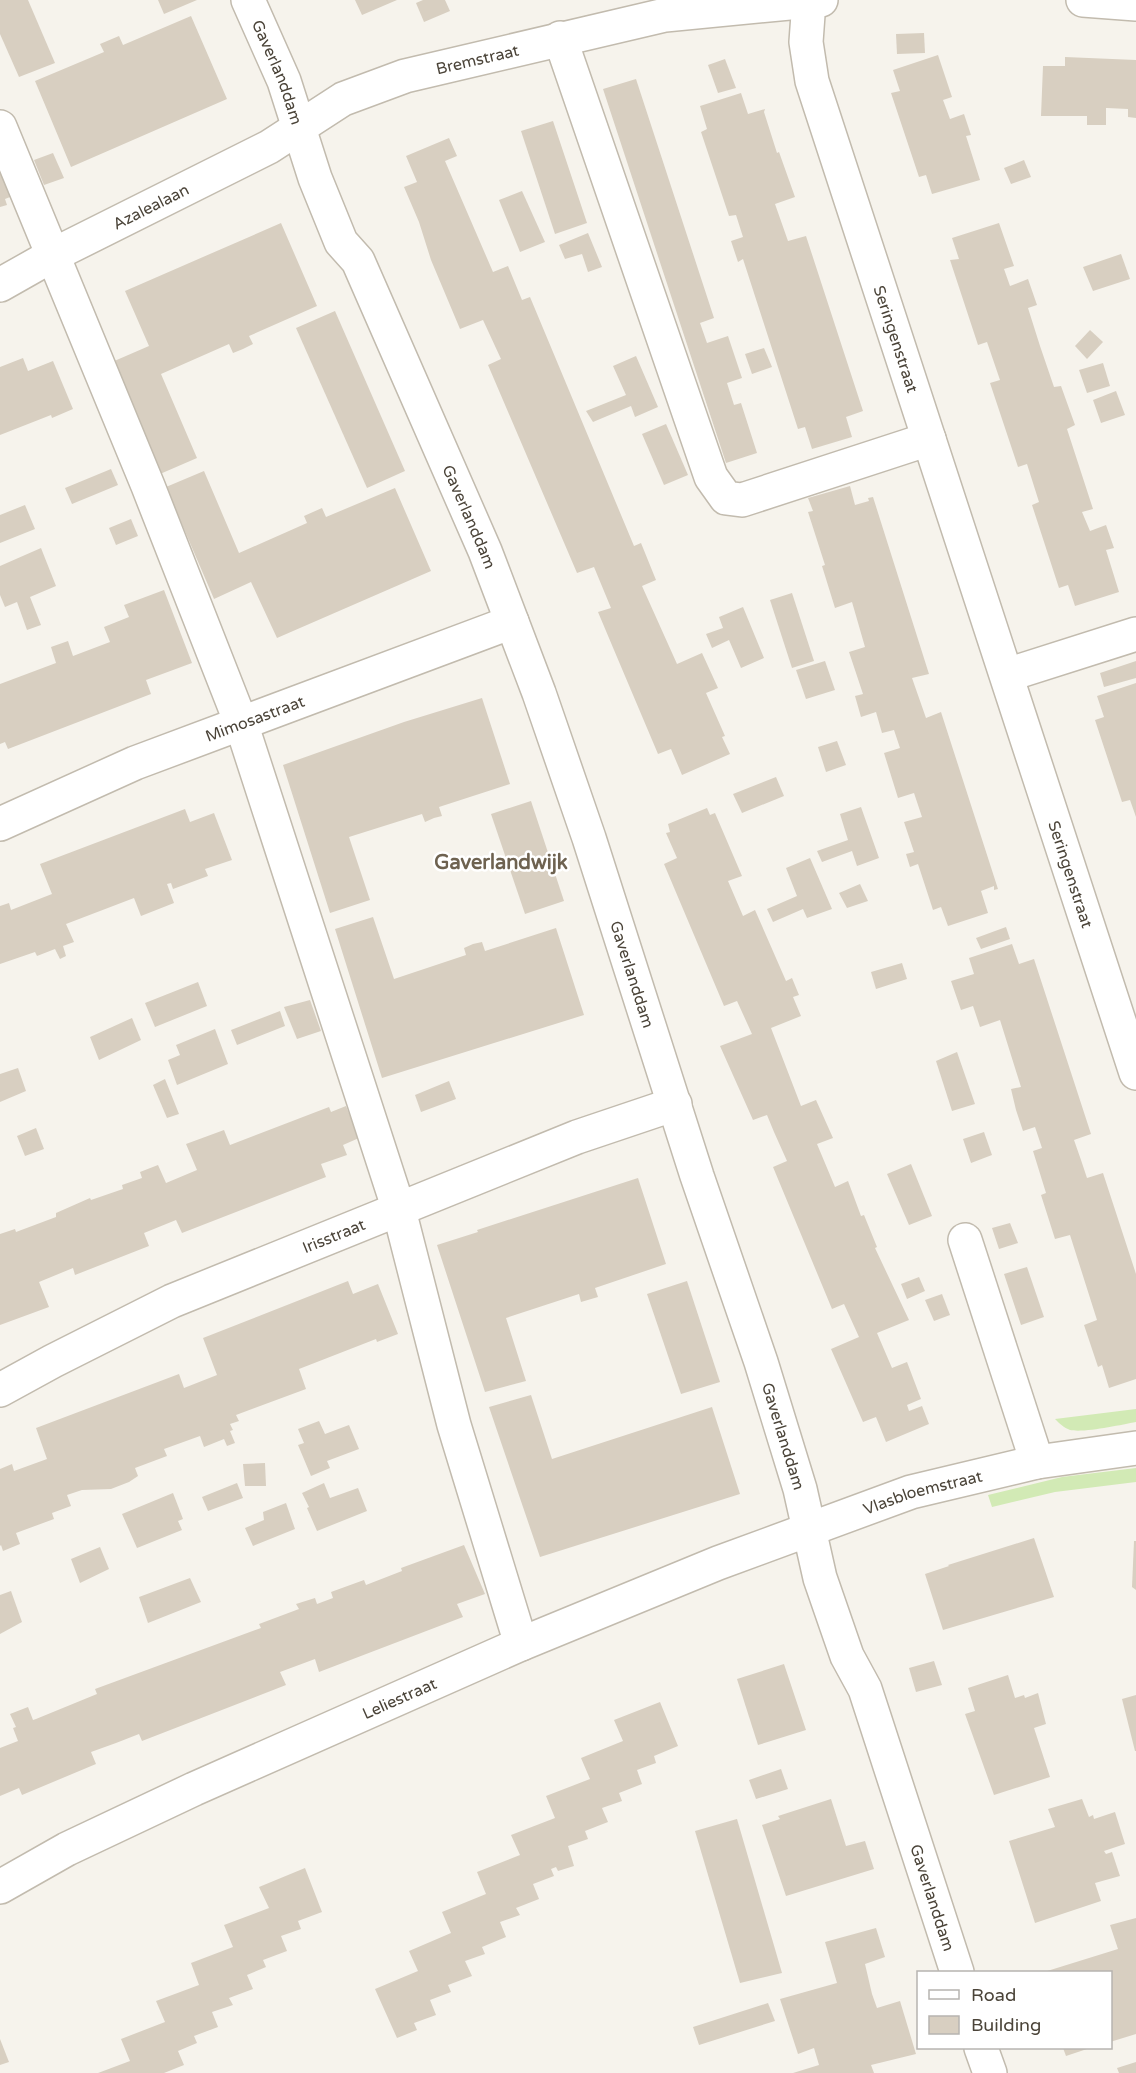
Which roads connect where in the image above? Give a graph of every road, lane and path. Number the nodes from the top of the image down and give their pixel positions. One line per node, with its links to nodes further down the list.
1 (248, 0): 9 (street, Gaverlanddam)
2 (821, 0): 4 (street, Bremstraat)
3 (1083, 0): 5 (street)
4 (809, 1): 6 (street, Bremstraat); 12 (street, Seringenstraat)
5 (1136, 4)
6 (662, 7): 7 (street, Bremstraat)
7 (560, 38): 9 (street, Bremstraat); 12 (street)
8 (0, 127): 10 (street)
9 (299, 127): 10 (street, Azalealaan); 13 (street, Gaverlanddam)
10 (53, 255): 11 (street, Azalealaan); 16 (street)
11 (0, 285)
12 (929, 439): 15 (street, Seringenstraat)
13 (512, 622): 16 (street, Mimosastraat); 19 (street, Gaverlanddam)
14 (1136, 634): 15 (street)
15 (1007, 675): 18 (street, Seringenstraat)
16 (241, 723): 17 (street, Mimosastraat); 20 (street)
17 (0, 824)
18 (1136, 1073)
19 (675, 1104): 20 (street, Irisstraat); 25 (street, Gaverlanddam)
20 (399, 1210): 22 (street, Irisstraat); 26 (street)
21 (965, 1240): 24 (street)
22 (0, 1390)
23 (1136, 1448): 24 (street, Vlasbloemstraat)
24 (1037, 1462): 25 (street, Vlasbloemstraat)
25 (810, 1530): 26 (street, Leliestraat); 28 (street, Gaverlanddam)
26 (521, 1644): 27 (street, Leliestraat)
27 (0, 1887)
28 (957, 1971)
29 (981, 2049): 30 (street)
30 (990, 2073)

